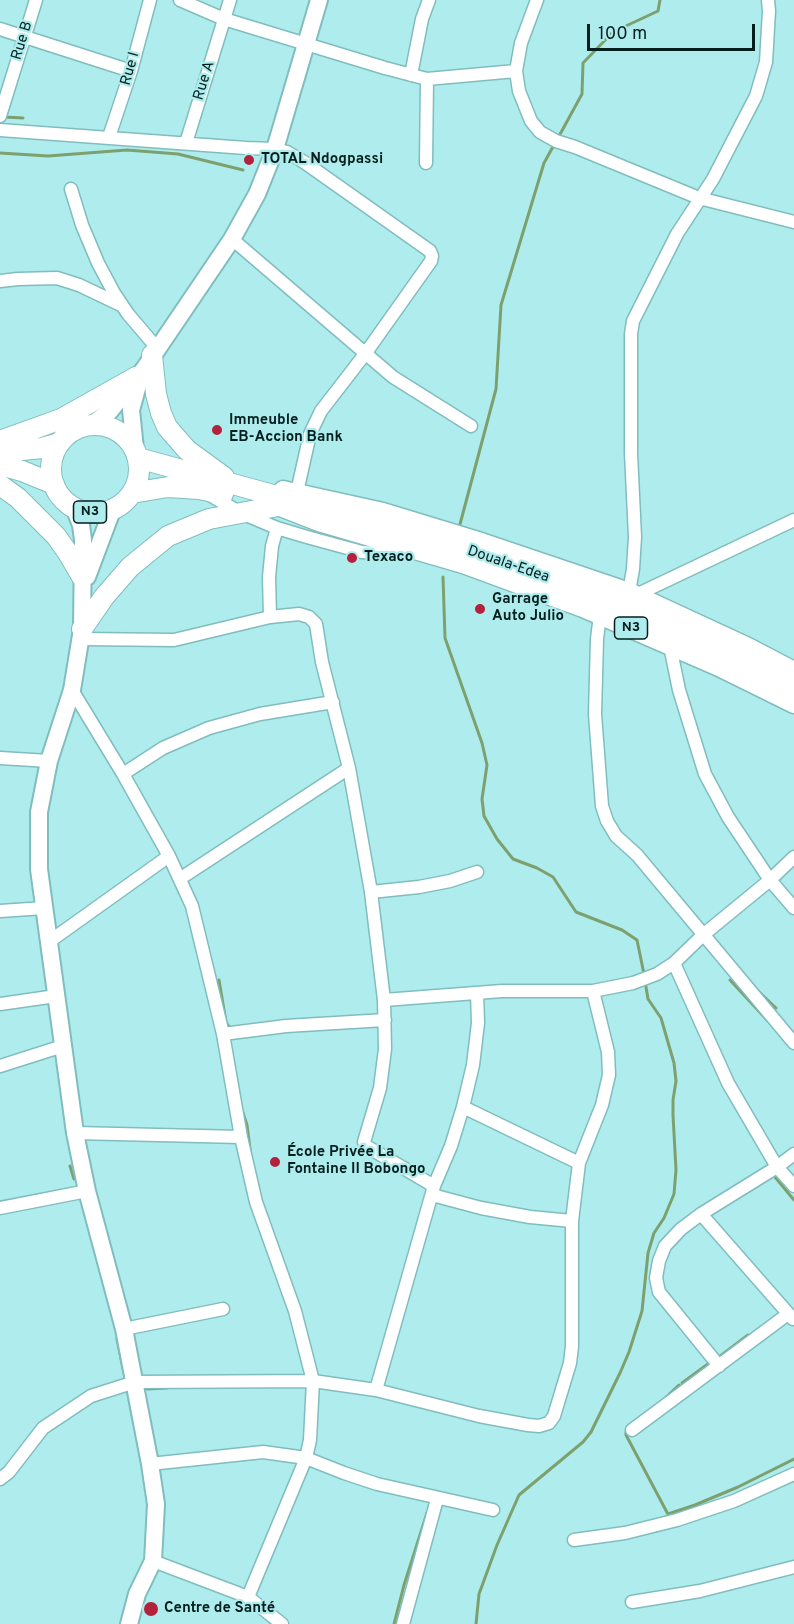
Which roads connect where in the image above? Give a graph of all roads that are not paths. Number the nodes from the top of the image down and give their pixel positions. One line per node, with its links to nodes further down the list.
1 (36, 0): 11 (street, Rue B)
2 (150, 0): 13 (street, Rue I)
3 (180, 0): 9 (street)
4 (230, 0): 9 (street, Rue A)
5 (320, 0): 12 (main road)
6 (429, 0): 15 (street)
7 (537, 0): 14 (street)
8 (768, 0): 24 (street)
9 (224, 20): 12 (street); 20 (street, Rue A)
10 (0, 29): 11 (street)
11 (24, 36): 13 (street); 17 (street, Rue B)
12 (306, 43): 15 (street); 21 (main road)
13 (131, 70): 19 (street, Rue I)
14 (516, 71): 16 (street); 24 (street)
15 (411, 75): 16 (street)
16 (427, 79): 22 (street)
17 (0, 116)
18 (0, 130): 19 (street)
19 (110, 137): 20 (street)
20 (186, 143): 21 (street)
21 (274, 149): 26 (main road); 29 (street)
22 (426, 163)
23 (72, 189): 28 (street)
24 (699, 198): 25 (street); 53 (street)
25 (793, 220)
26 (232, 239): 29 (street); 30 (main road)
27 (0, 281): 28 (street)
28 (121, 305): 30 (street)
29 (365, 354): 32 (street); 42 (street)
30 (147, 362): 31 (main road); 33 (highway); 36 (main road); 39 (highway)
31 (91, 425): 34 (highway); 36 (highway, N3)
32 (471, 426)
33 (0, 441)
34 (60, 443): 35 (highway); 38 (highway)
35 (0, 449)
36 (136, 454): 39 (highway, Douala-Edea / N3); 43 (highway)
37 (0, 465): 38 (highway, N3)
38 (54, 484): 44 (highway, N3)
39 (234, 484): 42 (main road, N3); 47 (highway, Douala-Edea / N3)
40 (0, 485): 52 (highway)
41 (199, 489): 43 (highway, Douala-Edea / N3); 45 (highway, Douala-Edea / N3); 48 (street)
42 (297, 492): 53 (main road, N3)
43 (132, 493): 46 (highway, N3)
44 (74, 507): 46 (highway, N3); 52 (main road)
45 (278, 507): 47 (highway, Douala-Edea / N3); 48 (highway); 51 (main road, N3)
46 (113, 508): 52 (main road)
47 (314, 509): 59 (highway, Douala-Edea / N3)
48 (239, 512): 50 (street); 56 (highway)
49 (794, 520): 53 (street)
50 (277, 528): 51 (street); 55 (street)
51 (417, 550): 54 (main road, N3)
52 (83, 582): 56 (main road)
53 (633, 593): 58 (main road)
54 (600, 615): 57 (main road, N3); 76 (street)
55 (270, 617): 56 (street); 61 (street)
56 (81, 634): 60 (main road)
57 (670, 646): 62 (main road, N3); 71 (street)
58 (794, 671)
59 (794, 685)
60 (72, 690): 64 (main road); 66 (street)
61 (333, 702): 65 (street); 66 (street)
62 (794, 704)
63 (0, 758): 64 (street)
64 (49, 761): 73 (main road)
65 (350, 768): 70 (street); 72 (street)
66 (123, 774): 67 (street)
67 (169, 856): 70 (street); 77 (street)
68 (794, 857): 71 (street)
69 (477, 872): 72 (street)
70 (181, 878): 85 (street)
71 (770, 880): 74 (street); 76 (street)
72 (371, 892): 82 (street)
73 (44, 908): 75 (street); 77 (main road)
74 (794, 908)
75 (0, 911)
76 (703, 935): 78 (street); 86 (street)
77 (50, 941): 81 (main road)
78 (674, 963): 79 (street); 94 (street)
79 (593, 990): 80 (street); 93 (street)
80 (477, 993): 82 (street); 89 (street)
81 (56, 996): 83 (street); 87 (main road)
82 (384, 1000): 84 (street)
83 (0, 1004)
84 (385, 1020): 85 (street); 96 (street)
85 (223, 1034): 91 (street)
86 (794, 1043)
87 (63, 1046): 88 (street); 90 (main road)
88 (0, 1066)
89 (463, 1107): 93 (street); 96 (street)
90 (75, 1133): 91 (street); 97 (main road)
91 (241, 1137): 105 (street)
92 (794, 1154): 94 (street)
93 (579, 1163): 100 (street)
94 (777, 1167): 95 (street); 99 (street)
95 (794, 1186)
96 (433, 1190): 100 (street); 107 (street)
97 (87, 1191): 98 (street); 103 (main road)
98 (0, 1208)
99 (701, 1214): 102 (street); 104 (street)
100 (572, 1221): 107 (street)
101 (223, 1310): 103 (street)
102 (791, 1317): 104 (street)
103 (124, 1329): 106 (main road)
104 (719, 1366): 108 (street)
105 (313, 1381): 106 (street); 107 (street); 109 (street)
106 (135, 1382): 110 (main road); 112 (street)
107 (376, 1390)
108 (632, 1430)
109 (306, 1458): 110 (street); 113 (street); 118 (street)
110 (150, 1464): 116 (main road)
111 (794, 1474): 115 (street)
112 (0, 1479)
113 (437, 1499): 114 (street); 122 (street)
114 (493, 1510)
115 (574, 1540)
116 (153, 1561): 118 (street); 120 (main road)
117 (794, 1567): 119 (street)
118 (248, 1597): 121 (street)
119 (632, 1602)
120 (129, 1624)
121 (282, 1624)
122 (403, 1624)

